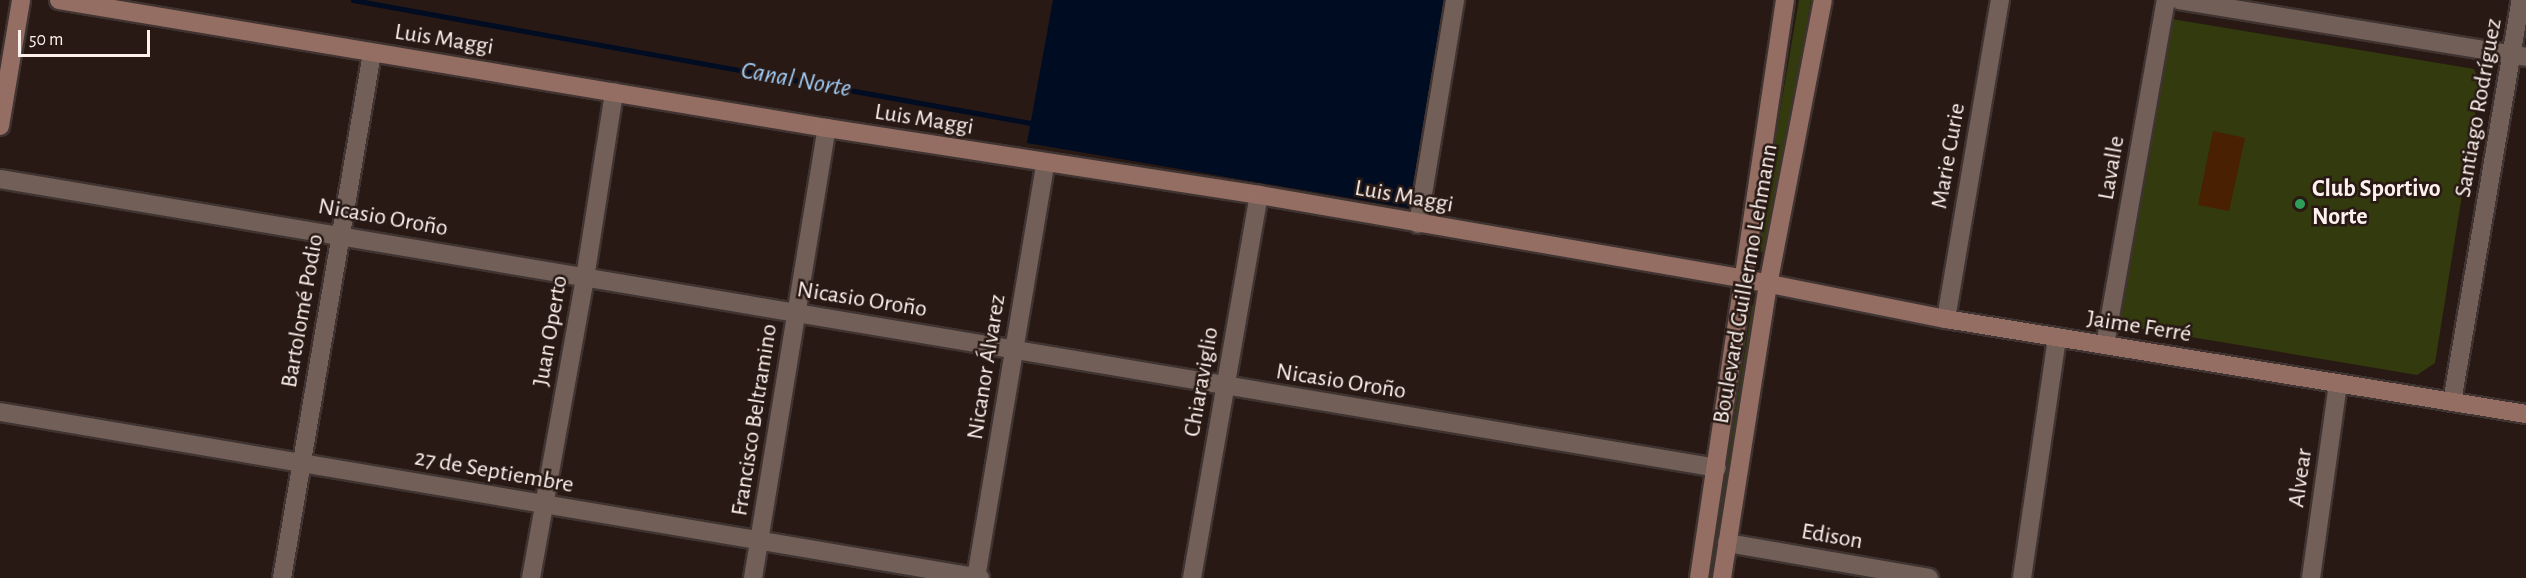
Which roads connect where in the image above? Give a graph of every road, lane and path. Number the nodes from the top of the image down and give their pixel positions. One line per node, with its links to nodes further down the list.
1 (21, 0): 13 (street)
2 (59, 0): 10 (street, Luis Maggi)
3 (1455, 0): 18 (street)
4 (1785, 0): 21 (street, Boulevard Guillermo Lehmann)
5 (1823, 0): 22 (street, Boulevard Guillermo Lehmann)
6 (2000, 0): 24 (street, Marie Curie)
7 (2166, 0): 26 (street, Lavalle)
8 (2180, 0): 11 (street)
9 (2522, 0): 11 (street, Santiago Rodríguez)
10 (372, 52): 12 (street, Luis Maggi); 19 (street, Bartolomé Podio)
11 (2519, 56): 30 (street, Santiago Rodríguez)
12 (614, 92): 14 (street, Luis Maggi); 20 (street, Juan Operto)
13 (0, 126)
14 (827, 128): 15 (street, Luis Maggi); 23 (street, Francisco Beltramino)
15 (1045, 164): 17 (street, Luis Maggi); 27 (street, Nicanor Álvarez)
16 (0, 179): 19 (street, Nicasio Oroño)
17 (1259, 195): 18 (street, Luis Maggi); 29 (street, Chiaraviglio)
18 (1418, 224): 21 (street, Luis Maggi)
19 (341, 235): 20 (street, Nicasio Oroño); 33 (street, Bartolomé Podio)
20 (585, 278): 23 (street, Nicasio Oroño); 35 (street, Juan Operto)
21 (1745, 279): 22 (street, Jaime Ferré); 34 (street, Boulevard Guillermo Lehmann)
22 (1768, 285): 24 (street, Jaime Ferré); 37 (street, Boulevard Guillermo Lehmann)
23 (797, 314): 27 (street, Nicasio Oroño); 36 (street, Francisco Beltramino)
24 (1946, 319): 25 (street, Jaime Ferré)
25 (2057, 339): 26 (street, Jaime Ferré); 46 (street)
26 (2105, 345): 28 (street, Jaime Ferré)
27 (1014, 349): 29 (street, Nicasio Oroño); 41 (street, Nicanor Álvarez)
28 (2338, 384): 30 (street, Jaime Ferré); 47 (street, Alvear)
29 (1225, 387): 34 (street, Nicasio Oroño); 42 (street, Chiaraviglio)
30 (2452, 402): 32 (street, Jaime Ferré)
31 (0, 412): 33 (street, 27 de Septiembre)
32 (2526, 414)
33 (302, 464): 35 (street, 27 de Septiembre); 38 (street, Bartolomé Podio)
34 (1717, 468): 43 (street, Boulevard Guillermo Lehmann)
35 (544, 504): 36 (street, 27 de Septiembre); 39 (street, Juan Operto)
36 (760, 541): 40 (street, Francisco Beltramino); 41 (street, 27 de Septiembre)
37 (1727, 543): 44 (street, Boulevard Guillermo Lehmann); 45 (street, Edison)
38 (282, 578)
39 (531, 578)
40 (753, 578)
41 (977, 578)
42 (1192, 578)
43 (1699, 578)
44 (1722, 578)
45 (1929, 578)
46 (2022, 578)
47 (2311, 578)

